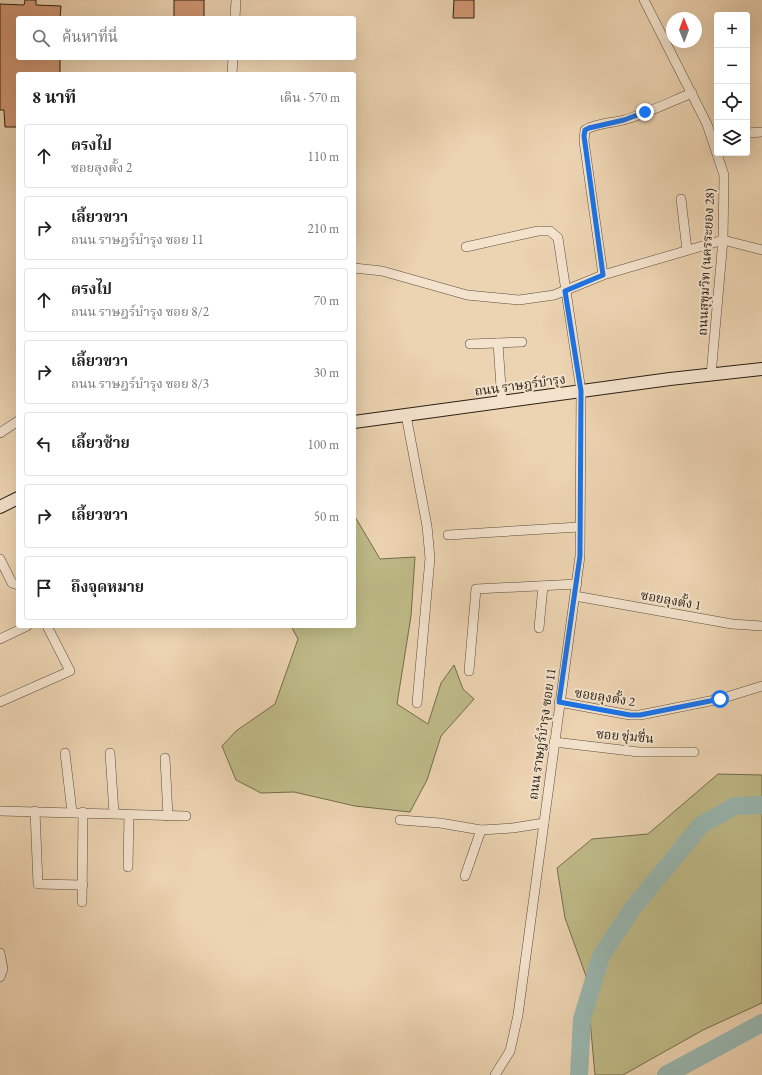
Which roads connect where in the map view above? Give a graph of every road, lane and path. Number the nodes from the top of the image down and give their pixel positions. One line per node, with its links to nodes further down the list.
1 (236, 0): 3 (street)
2 (644, 0): 6 (street, ถนนสุขุมวิท (นครระยอง 28))
3 (235, 16)
4 (233, 60): 5 (street)
5 (232, 72)
6 (692, 93): 9 (street, ถนนสุขุมวิท (นครระยอง 28)); 17 (street)
7 (762, 132): 8 (street)
8 (750, 133)
9 (714, 135)
10 (719, 156): 12 (street, ถนนสุขุมวิท (นครระยอง 28))
11 (681, 200): 14 (street)
12 (723, 240): 14 (street); 15 (street); 23 (street, ถนนสุขุมวิท (นครระยอง 28))
13 (466, 247): 18 (street, ถนน ราษฎร์บำรุง ซอย 11)
14 (687, 250): 17 (street)
15 (762, 250)
16 (356, 268): 18 (street)
17 (603, 275): 18 (street)
18 (565, 291): 24 (street, ถนน ราษฎร์บำรุง ซอย 11)
19 (522, 342): 20 (street)
20 (498, 343): 21 (street); 25 (street)
21 (470, 344)
22 (762, 370): 23 (street, ถนน ราษฎร์บำรุง)
23 (711, 375): 24 (street, ถนน ราษฎร์บำรุง)
24 (581, 391): 25 (street, ถนน ราษฎร์บำรุง); 32 (street, ถนน ราษฎร์บำรุง ซอย 11)
25 (502, 402): 26 (street, ถนน ราษฎร์บำรุง)
26 (406, 415): 28 (street, ถนน ราษฎร์บำรุง); 48 (street)
27 (16, 422): 29 (street)
28 (356, 422)
29 (0, 433)
30 (16, 499): 31 (street)
31 (0, 507)
32 (580, 527): 33 (street); 36 (street, ถนน ราษฎร์บำรุง ซอย 11)
33 (448, 535)
34 (0, 559): 35 (street)
35 (16, 584)
36 (577, 584): 37 (street); 38 (street, ถนน ราษฎร์บำรุง ซอย 11)
37 (543, 586): 42 (street); 44 (street)
38 (575, 596): 39 (street, ซอยลุงตั้ง 1); 47 (street, ถนน ราษฎร์บำรุง ซอย 11)
39 (762, 626)
40 (23, 628): 43 (street)
41 (48, 628): 46 (street)
42 (540, 628)
43 (0, 639)
44 (469, 671)
45 (762, 686): 47 (street, ซอยลุงตั้ง 2)
46 (0, 702)
47 (559, 702): 49 (street, ถนน ราษฎร์บำรุง ซอย 11)
48 (417, 703)
49 (554, 742): 51 (street, ซอย ชุ่มชื่น); 64 (street, ถนน ราษฎร์บำรุง ซอย 11)
50 (110, 752): 59 (street)
51 (694, 752)
52 (65, 753): 57 (street)
53 (165, 758): 61 (street)
54 (0, 801): 55 (street)
55 (0, 811): 56 (street)
56 (35, 811): 57 (street); 68 (street)
57 (72, 812): 58 (street)
58 (83, 812): 59 (street); 68 (street)
59 (114, 813): 60 (street)
60 (129, 814): 61 (street); 66 (street)
61 (168, 816): 62 (street)
62 (186, 816)
63 (400, 820): 65 (street)
64 (544, 823): 65 (street); 72 (street, ถนน ราษฎร์บำรุง ซอย 11)
65 (481, 830): 67 (street)
66 (128, 867)
67 (465, 876)
68 (82, 885): 69 (street)
69 (82, 902)
70 (0, 953): 71 (street)
71 (0, 977)
72 (495, 1075)

